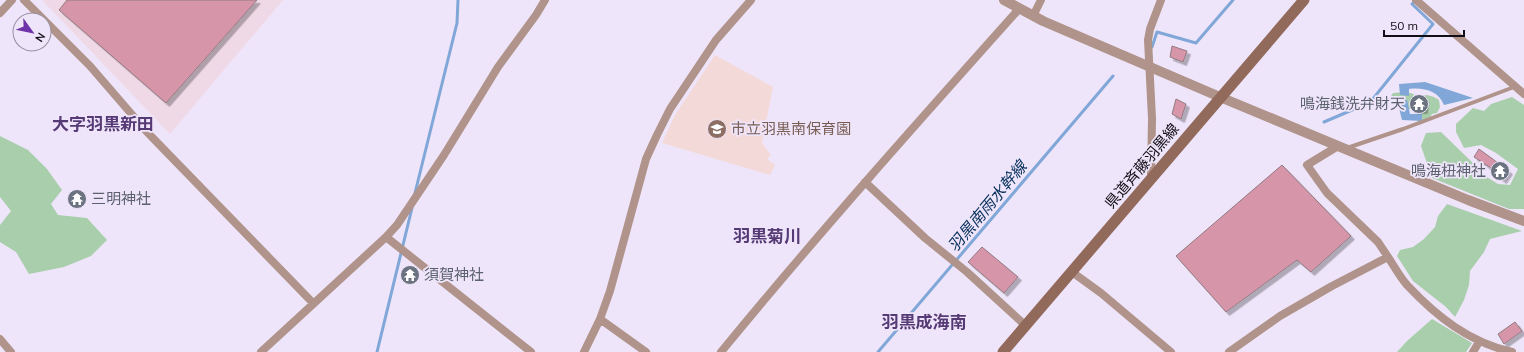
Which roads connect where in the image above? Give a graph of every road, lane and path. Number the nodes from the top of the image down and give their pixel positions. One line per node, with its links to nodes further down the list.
1 (12, 0): 11 (street)
2 (24, 0): 24 (street)
3 (545, 0): 21 (street)
4 (751, 0): 25 (street)
5 (1004, 0): 10 (street)
6 (1042, 0): 12 (street)
7 (1161, 0): 13 (street)
8 (1304, 0): 16 (main road, 県道斉藤羽黒線)
9 (1416, 0): 14 (street)
10 (1019, 8): 12 (street); 19 (street)
11 (0, 13)
12 (1033, 16): 13 (street)
13 (1148, 66): 16 (street); 18 (street)
14 (1514, 86): 15 (street); 17 (lane)
15 (1524, 94)
16 (1220, 97): 17 (street); 18 (main road, 県道斉藤羽黒線)
17 (1341, 147): 20 (street); 22 (street)
18 (1151, 179): 23 (main road, 県道斉藤羽黒線)
19 (865, 182): 26 (street); 34 (street)
20 (1524, 221)
21 (386, 237): 24 (street); 31 (street)
22 (1388, 257): 28 (street); 37 (street)
23 (1072, 272): 26 (main road, 県道斉藤羽黒線); 36 (street)
24 (313, 303): 30 (street)
25 (600, 319): 32 (street); 33 (street)
26 (1026, 326): 35 (main road, 県道斉藤羽黒線)
27 (0, 339): 29 (street)
28 (1480, 342): 38 (street); 39 (street)
29 (11, 352)
30 (261, 352)
31 (531, 352)
32 (584, 352)
33 (646, 352)
34 (721, 352)
35 (1003, 352)
36 (1171, 352)
37 (1229, 352)
38 (1472, 352)
39 (1512, 352)

